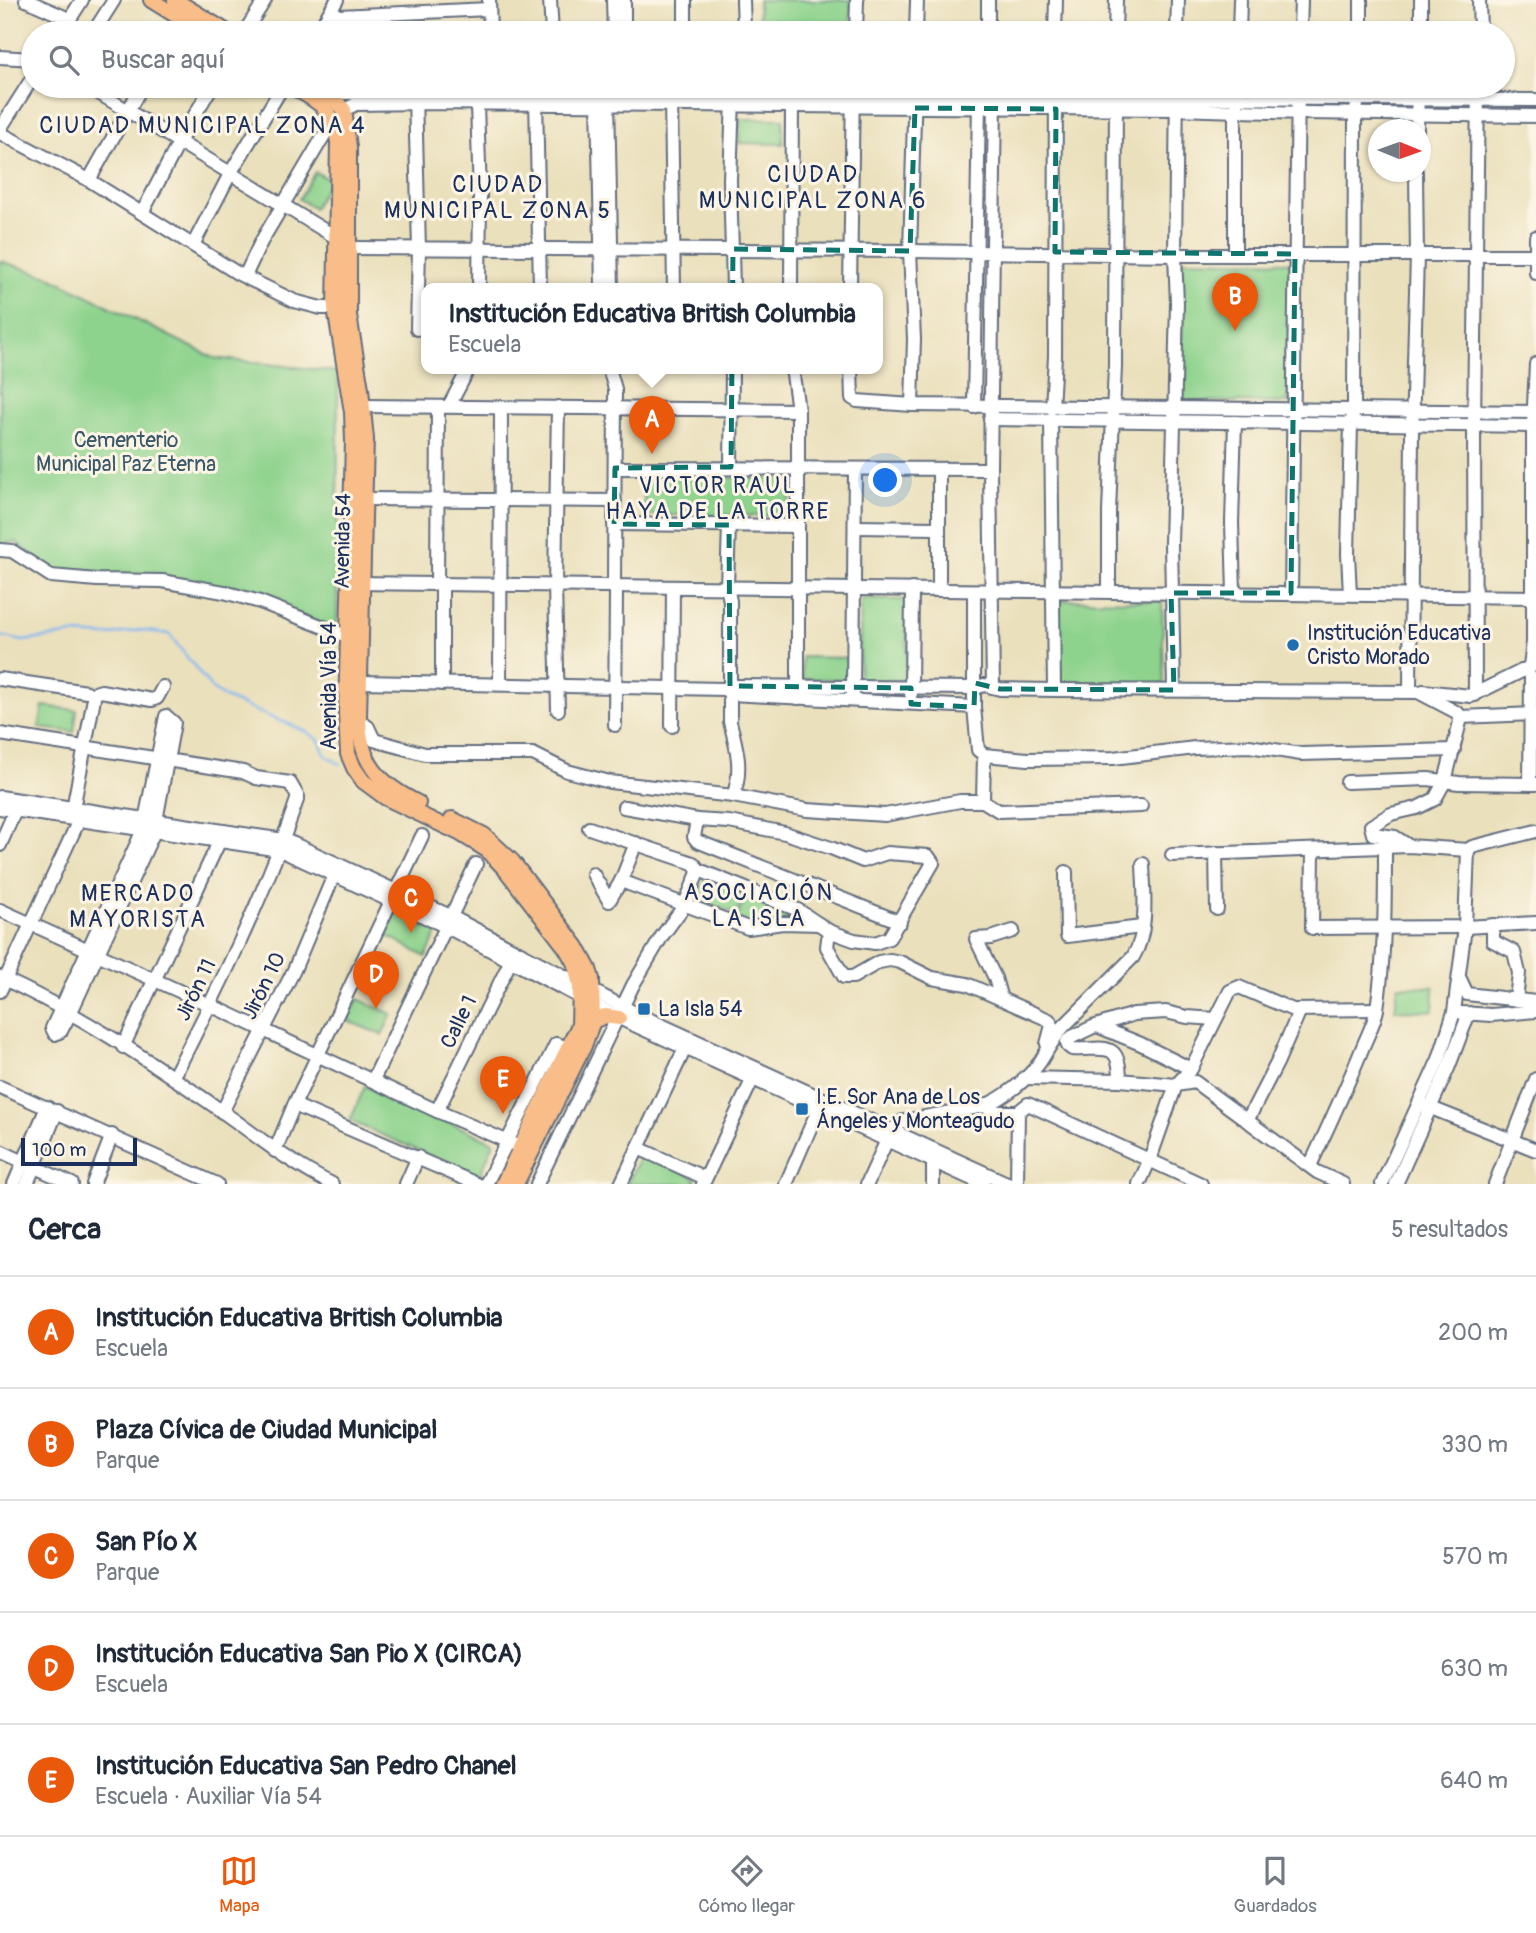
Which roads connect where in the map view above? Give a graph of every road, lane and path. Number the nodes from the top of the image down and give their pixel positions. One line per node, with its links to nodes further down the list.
1 (26, 0): 26 (street)
2 (82, 0): 26 (street)
3 (114, 0): 27 (street)
4 (151, 0): 25 (main road)
5 (175, 0): 25 (main road)
6 (265, 0): 29 (street)
7 (550, 0): 31 (street)
8 (614, 0): 32 (street)
9 (624, 0): 33 (street)
10 (685, 0): 34 (street)
11 (743, 0): 35 (street)
12 (857, 0): 36 (street)
13 (917, 0): 37 (street)
14 (988, 0): 38 (street)
15 (1056, 0): 39 (street)
16 (1116, 0): 40 (street)
17 (1178, 0): 41 (street)
18 (1240, 0): 42 (street)
19 (1301, 0): 43 (street)
20 (1361, 0): 44 (street)
21 (1421, 0): 45 (street)
22 (1479, 0): 46 (street)
23 (489, 5): 24 (street)
24 (334, 6): 30 (street)
25 (189, 10): 28 (main road)
26 (69, 19)
27 (101, 21)
28 (208, 21)
29 (252, 21)
30 (325, 21)
31 (551, 21)
32 (614, 21)
33 (624, 21)
34 (685, 21)
35 (744, 21)
36 (856, 21)
37 (916, 21)
38 (988, 21)
39 (1055, 21)
40 (1115, 21)
41 (1177, 21)
42 (1239, 21)
43 (1300, 21)
44 (1361, 21)
45 (1421, 21)
46 (1480, 21)
47 (0, 57): 48 (street)
48 (21, 58)
49 (21, 97): 93 (street)
50 (105, 98): 87 (street)
51 (135, 98): 87 (street)
52 (205, 98): 94 (street)
53 (276, 98): 95 (street)
54 (309, 98): 89 (main road)
55 (328, 98): 89 (main road)
56 (415, 98): 82 (street); 89 (street); 104 (street)
57 (483, 98): 82 (street)
58 (531, 98): 74 (street)
59 (540, 98): 74 (street)
60 (613, 98): 109 (street)
61 (632, 98): 76 (street)
62 (840, 98): 80 (street)
63 (852, 98): 111 (street)
64 (914, 98): 112 (street)
65 (925, 98): 81 (street)
66 (982, 98): 81 (street)
67 (993, 98): 83 (street)
68 (1056, 98): 69 (street); 83 (street); 115 (street)
69 (1116, 98): 70 (street); 116 (street)
70 (1176, 98): 84 (street); 119 (street)
71 (1237, 98): 84 (street)
72 (1298, 98): 85 (street)
73 (1358, 98): 86 (street)
74 (536, 99): 82 (street); 106 (street)
75 (1418, 99): 77 (street); 86 (street); 88 (street)
76 (671, 100): 79 (street); 107 (street)
77 (1478, 100): 78 (street); 90 (street)
78 (1536, 100)
79 (733, 101): 80 (street); 108 (street)
80 (792, 102): 110 (street)
81 (979, 103): 83 (street); 113 (street)
82 (477, 104): 105 (street)
83 (995, 104): 114 (street)
84 (1236, 105): 85 (street); 117 (street)
85 (1298, 107): 86 (street); 118 (street)
86 (1357, 107): 88 (street); 120 (street)
87 (127, 112): 94 (street); 96 (street)
88 (1417, 114): 90 (street); 92 (street)
89 (338, 115): 98 (street); 101 (main road, Avenida Vía 54); 103 (main road, Avenida 54)
90 (1478, 115): 91 (street); 123 (street)
91 (1536, 116)
92 (1417, 119)
93 (0, 131): 96 (street)
94 (180, 142): 95 (street); 99 (street)
95 (231, 172): 98 (street); 102 (street)
96 (89, 180): 99 (street)
97 (1416, 182): 122 (street)
98 (284, 205): 101 (street); 125 (street)
99 (142, 213): 102 (street)
100 (1536, 237): 121 (street)
101 (337, 238): 134 (main road, Avenida Vía 54)
102 (193, 245): 125 (street)
103 (350, 248): 104 (street); 143 (main road, Avenida 54)
104 (419, 249): 105 (street); 135 (street)
105 (481, 249): 106 (street); 126 (street)
106 (539, 249): 109 (street); 127 (street)
107 (674, 249): 108 (street); 109 (street); 130 (street)
108 (733, 249): 110 (street); 131 (street)
109 (606, 250): 128 (street); 129 (street)
110 (791, 250): 111 (street); 132 (street)
111 (850, 251): 112 (street); 133 (street)
112 (910, 251): 113 (street); 142 (street)
113 (976, 251): 114 (street); 147 (street)
114 (993, 251): 115 (street); 153 (street)
115 (1055, 252): 116 (street); 154 (street)
116 (1115, 253): 119 (street); 155 (street)
117 (1235, 254): 118 (street); 119 (street)
118 (1295, 254): 120 (street); 157 (street)
119 (1175, 255): 156 (street)
120 (1355, 255): 122 (street); 158 (street)
121 (1536, 255): 123 (street); 124 (street)
122 (1417, 256): 123 (street); 159 (street)
123 (1477, 256): 151 (street)
124 (1536, 273)
125 (245, 276): 134 (street)
126 (479, 283)
127 (540, 283)
128 (603, 283)
129 (611, 283)
130 (674, 283)
131 (733, 283)
132 (792, 283)
133 (850, 283)
134 (335, 308): 180 (main road, Avenida Vía 54)
135 (417, 329)
136 (1536, 363): 152 (street)
137 (465, 374): 144 (street)
138 (611, 374): 148 (street)
139 (732, 374): 149 (street)
140 (793, 374): 150 (street)
141 (851, 374): 142 (street)
142 (912, 405): 147 (street)
143 (363, 406): 144 (street); 169 (main road, Avenida 54)
144 (444, 407): 145 (street); 170 (street)
145 (501, 407): 146 (street); 171 (street)
146 (558, 407): 148 (street); 172 (street)
147 (974, 407): 153 (street)
148 (615, 408): 149 (street); 164 (street)
149 (731, 410): 150 (street); 163 (street)
150 (798, 410): 165 (street)
151 (1474, 412): 152 (street); 159 (street); 161 (street)
152 (1535, 412): 162 (street)
153 (990, 413): 154 (street); 167 (street)
154 (1052, 414): 155 (street); 193 (street)
155 (1113, 414): 156 (street); 194 (street)
156 (1174, 415): 157 (street); 160 (street); 195 (street)
157 (1292, 416): 158 (street); 160 (street); 197 (street)
158 (1353, 417): 159 (street); 198 (street)
159 (1413, 418): 161 (street); 199 (street)
160 (1235, 422): 196 (street)
161 (1474, 425): 162 (street); 200 (street)
162 (1535, 426): 201 (street)
163 (732, 467): 164 (street); 165 (street)
164 (615, 468): 173 (street)
165 (797, 468): 166 (street); 176 (street)
166 (855, 469): 168 (street); 177 (street)
167 (990, 469): 168 (street); 191 (street)
168 (939, 470): 178 (street)
169 (365, 499): 170 (street); 180 (main road, Avenida 54)
170 (439, 499): 171 (street); 181 (street)
171 (500, 500): 172 (street); 182 (street)
172 (557, 501): 173 (street); 183 (street)
173 (615, 501): 174 (street)
174 (614, 524): 175 (street); 184 (street)
175 (729, 525): 176 (street); 186 (street)
176 (797, 526): 187 (street)
177 (855, 527): 178 (street); 188 (street)
178 (938, 528): 190 (street)
179 (0, 550): 202 (street)
180 (357, 584): 181 (street); 202 (main road, Avenida Vía 54); 205 (main road, Avenida 54)
181 (439, 585): 182 (street); 206 (street)
182 (499, 586): 183 (street); 207 (street)
183 (555, 586): 184 (street); 208 (street)
184 (614, 586): 185 (street); 209 (street)
185 (673, 587): 186 (street); 213 (street)
186 (727, 587): 187 (street); 216 (street)
187 (797, 588): 188 (street); 221 (street)
188 (855, 589): 189 (street); 211 (street)
189 (912, 589): 190 (street); 214 (street)
190 (939, 590): 192 (street)
191 (991, 590): 192 (street); 193 (street); 212 (street)
192 (974, 591): 215 (street)
193 (1053, 591): 194 (street); 217 (street)
194 (1109, 591): 195 (street)
195 (1171, 593): 196 (street); 218 (street)
196 (1234, 593): 197 (street)
197 (1291, 593): 198 (street)
198 (1350, 594): 199 (street)
199 (1412, 595): 200 (street); 219 (street)
200 (1474, 595): 201 (street); 222 (street)
201 (1534, 597): 203 (street)
202 (349, 637): 290 (main road, Avenida Vía 54)
203 (1532, 669): 222 (street); 227 (street)
204 (0, 679): 220 (street)
205 (360, 682): 206 (street); 230 (main road, Avenida 54)
206 (442, 684): 207 (street)
207 (500, 684): 208 (street)
208 (557, 685): 209 (street); 226 (street)
209 (615, 686): 213 (street); 231 (street)
210 (163, 687): 234 (street)
211 (853, 687): 214 (street); 221 (street); 223 (street)
212 (993, 687): 215 (street); 217 (street)
213 (673, 688): 216 (street); 232 (street)
214 (911, 688): 215 (street); 224 (street)
215 (975, 688): 225 (street)
216 (729, 690): 221 (street); 241 (street)
217 (1054, 690): 218 (street)
218 (1174, 690): 219 (street)
219 (1414, 691): 222 (street); 228 (street)
220 (87, 692)
221 (797, 692): 223 (street)
222 (1475, 695)
223 (852, 701): 224 (street)
224 (911, 704): 225 (street)
225 (974, 707): 236 (street)
226 (558, 710)
227 (1533, 714): 228 (street); 240 (street)
228 (1460, 717): 235 (street)
229 (169, 721): 237 (street)
230 (359, 721): 241 (street); 290 (main road, Avenida 54)
231 (615, 724)
232 (672, 726)
233 (0, 734): 234 (street, Jirón 11)
234 (85, 748): 237 (street, Jirón 11); 248 (street)
235 (1454, 750): 236 (street); 239 (street)
236 (984, 755): 243 (street)
237 (162, 759): 250 (street); 257 (street, Jirón 11)
238 (1347, 782): 239 (street)
239 (1445, 782): 240 (street); 258 (street)
240 (1533, 784)
241 (733, 796): 243 (street)
242 (0, 797): 244 (street)
243 (983, 801): 245 (street)
244 (17, 805): 247 (street); 248 (street); 256 (street)
245 (1141, 806)
246 (624, 807): 249 (street)
247 (0, 808)
248 (76, 814): 250 (street); 278 (street)
249 (698, 820): 276 (street); 276 (street)
250 (149, 826): 254 (street); 257 (street); 285 (street)
251 (589, 828): 255 (street)
252 (1536, 831): 260 (street)
253 (422, 836): 271 (street)
254 (219, 842): 257 (street); 288 (street)
255 (635, 843): 267 (street); 270 (street)
256 (0, 845)
257 (282, 845): 266 (street); 294 (street, Jirón 11)
258 (1409, 846): 259 (street); 260 (street)
259 (1385, 849): 261 (street); 283 (street)
260 (1468, 850): 282 (street)
261 (1312, 851): 262 (street); 283 (street)
262 (1216, 853): 263 (street); 273 (street)
263 (1172, 855)
264 (476, 864): 275 (street)
265 (1143, 864): 281 (street)
266 (337, 869): 271 (street); 308 (street, Jirón 10)
267 (699, 870): 272 (street); 280 (street)
268 (1066, 872): 281 (street)
269 (593, 874): 270 (street)
270 (621, 881): 272 (street)
271 (393, 895): 275 (street); 313 (street)
272 (684, 906): 280 (street); 300 (street)
273 (1217, 909)
274 (0, 910): 278 (street)
275 (447, 921): 286 (street); 319 (street)
276 (900, 922): 280 (street)
277 (1536, 923): 279 (street)
278 (30, 924): 285 (street); 289 (street)
279 (1493, 925): 282 (street); 292 (street)
280 (824, 927): 291 (street)
281 (1142, 927): 298 (street)
282 (1465, 927): 283 (street); 287 (street)
283 (1385, 929): 296 (street)
284 (1013, 931): 291 (street)
285 (91, 952): 288 (street); 295 (street)
286 (514, 955): 290 (street); 328 (street, Calle 1)
287 (1460, 978): 292 (street); 301 (street)
288 (153, 979): 294 (street); 311 (street)
289 (2, 982): 295 (street)
290 (587, 996): 300 (street); 305 (main road, Avenida 54); 310 (main road, Avenida Vía 54)
291 (1001, 999): 304 (street)
292 (1516, 1000): 293 (street)
293 (1536, 1002)
294 (210, 1005): 308 (street); 316 (street, Jirón 11)
295 (67, 1009): 307 (street); 311 (street)
296 (1377, 1009): 297 (street); 345 (street)
297 (1300, 1010): 303 (street); 331 (street)
298 (1079, 1011): 304 (street); 312 (street)
299 (1536, 1011): 302 (street)
300 (621, 1012): 305 (main road); 309 (street); 358 (street)
301 (1454, 1012): 302 (street); 326 (street)
302 (1469, 1013): 326 (street)
303 (1215, 1019): 306 (street); 314 (street)
304 (1049, 1020): 312 (street)
305 (593, 1021): 346 (main road, Avenida 54)
306 (1097, 1026): 314 (street); 320 (street)
307 (57, 1030)
308 (263, 1031): 313 (street); 329 (street, Jirón 10)
309 (687, 1044): 315 (street); 337 (street)
310 (562, 1046): 334 (street); 336 (main road, Avenida Vía 54)
311 (123, 1047): 316 (street)
312 (1045, 1051): 317 (street)
313 (318, 1054): 319 (street); 324 (street)
314 (1191, 1069): 321 (street)
315 (755, 1074): 323 (street); 347 (street)
316 (173, 1078): 329 (street)
317 (1024, 1078): 320 (street); 325 (street)
318 (1536, 1079): 335 (street)
319 (373, 1080): 328 (street)
320 (1120, 1080): 321 (street)
321 (1176, 1085): 331 (street); 343 (street)
322 (0, 1087): 327 (street)
323 (821, 1104): 333 (street); 360 (street)
324 (294, 1105): 340 (street); 342 (street)
325 (984, 1106): 330 (street); 333 (street)
326 (1425, 1106): 335 (street); 369 (street); 370 (street)
327 (52, 1109): 332 (street); 344 (street)
328 (437, 1111): 334 (street)
329 (222, 1112): 340 (street)
330 (1018, 1112): 343 (street); 365 (street)
331 (1247, 1121): 345 (street)
332 (112, 1135): 351 (street); 352 (street)
333 (889, 1136): 341 (street); 361 (street)
334 (506, 1141): 336 (street); 356 (street)
335 (1512, 1141): 338 (street); 371 (street)
336 (520, 1147): 357 (main road, Avenida Vía 54)
337 (638, 1148): 347 (street); 359 (street)
338 (1536, 1150)
339 (0, 1151): 344 (street)
340 (275, 1151): 353 (street)
341 (933, 1156): 362 (street); 363 (street); 364 (street)
342 (418, 1157): 354 (street); 355 (street)
343 (1150, 1160): 366 (street); 367 (street)
344 (29, 1165): 348 (street); 349 (street); 350 (street)
345 (1310, 1166): 368 (street)
346 (518, 1180): 358 (street)
347 (704, 1181)
348 (14, 1184)
349 (27, 1184)
350 (72, 1184)
351 (93, 1184)
352 (217, 1184)
353 (332, 1184)
354 (406, 1184)
355 (477, 1184)
356 (486, 1184)
357 (503, 1184)
358 (536, 1184)
359 (621, 1184)
360 (786, 1184)
361 (867, 1184)
362 (933, 1184)
363 (983, 1184)
364 (1009, 1184)
365 (1017, 1184)
366 (1139, 1184)
367 (1201, 1184)
368 (1343, 1184)
369 (1382, 1184)
370 (1396, 1184)
371 (1495, 1184)

